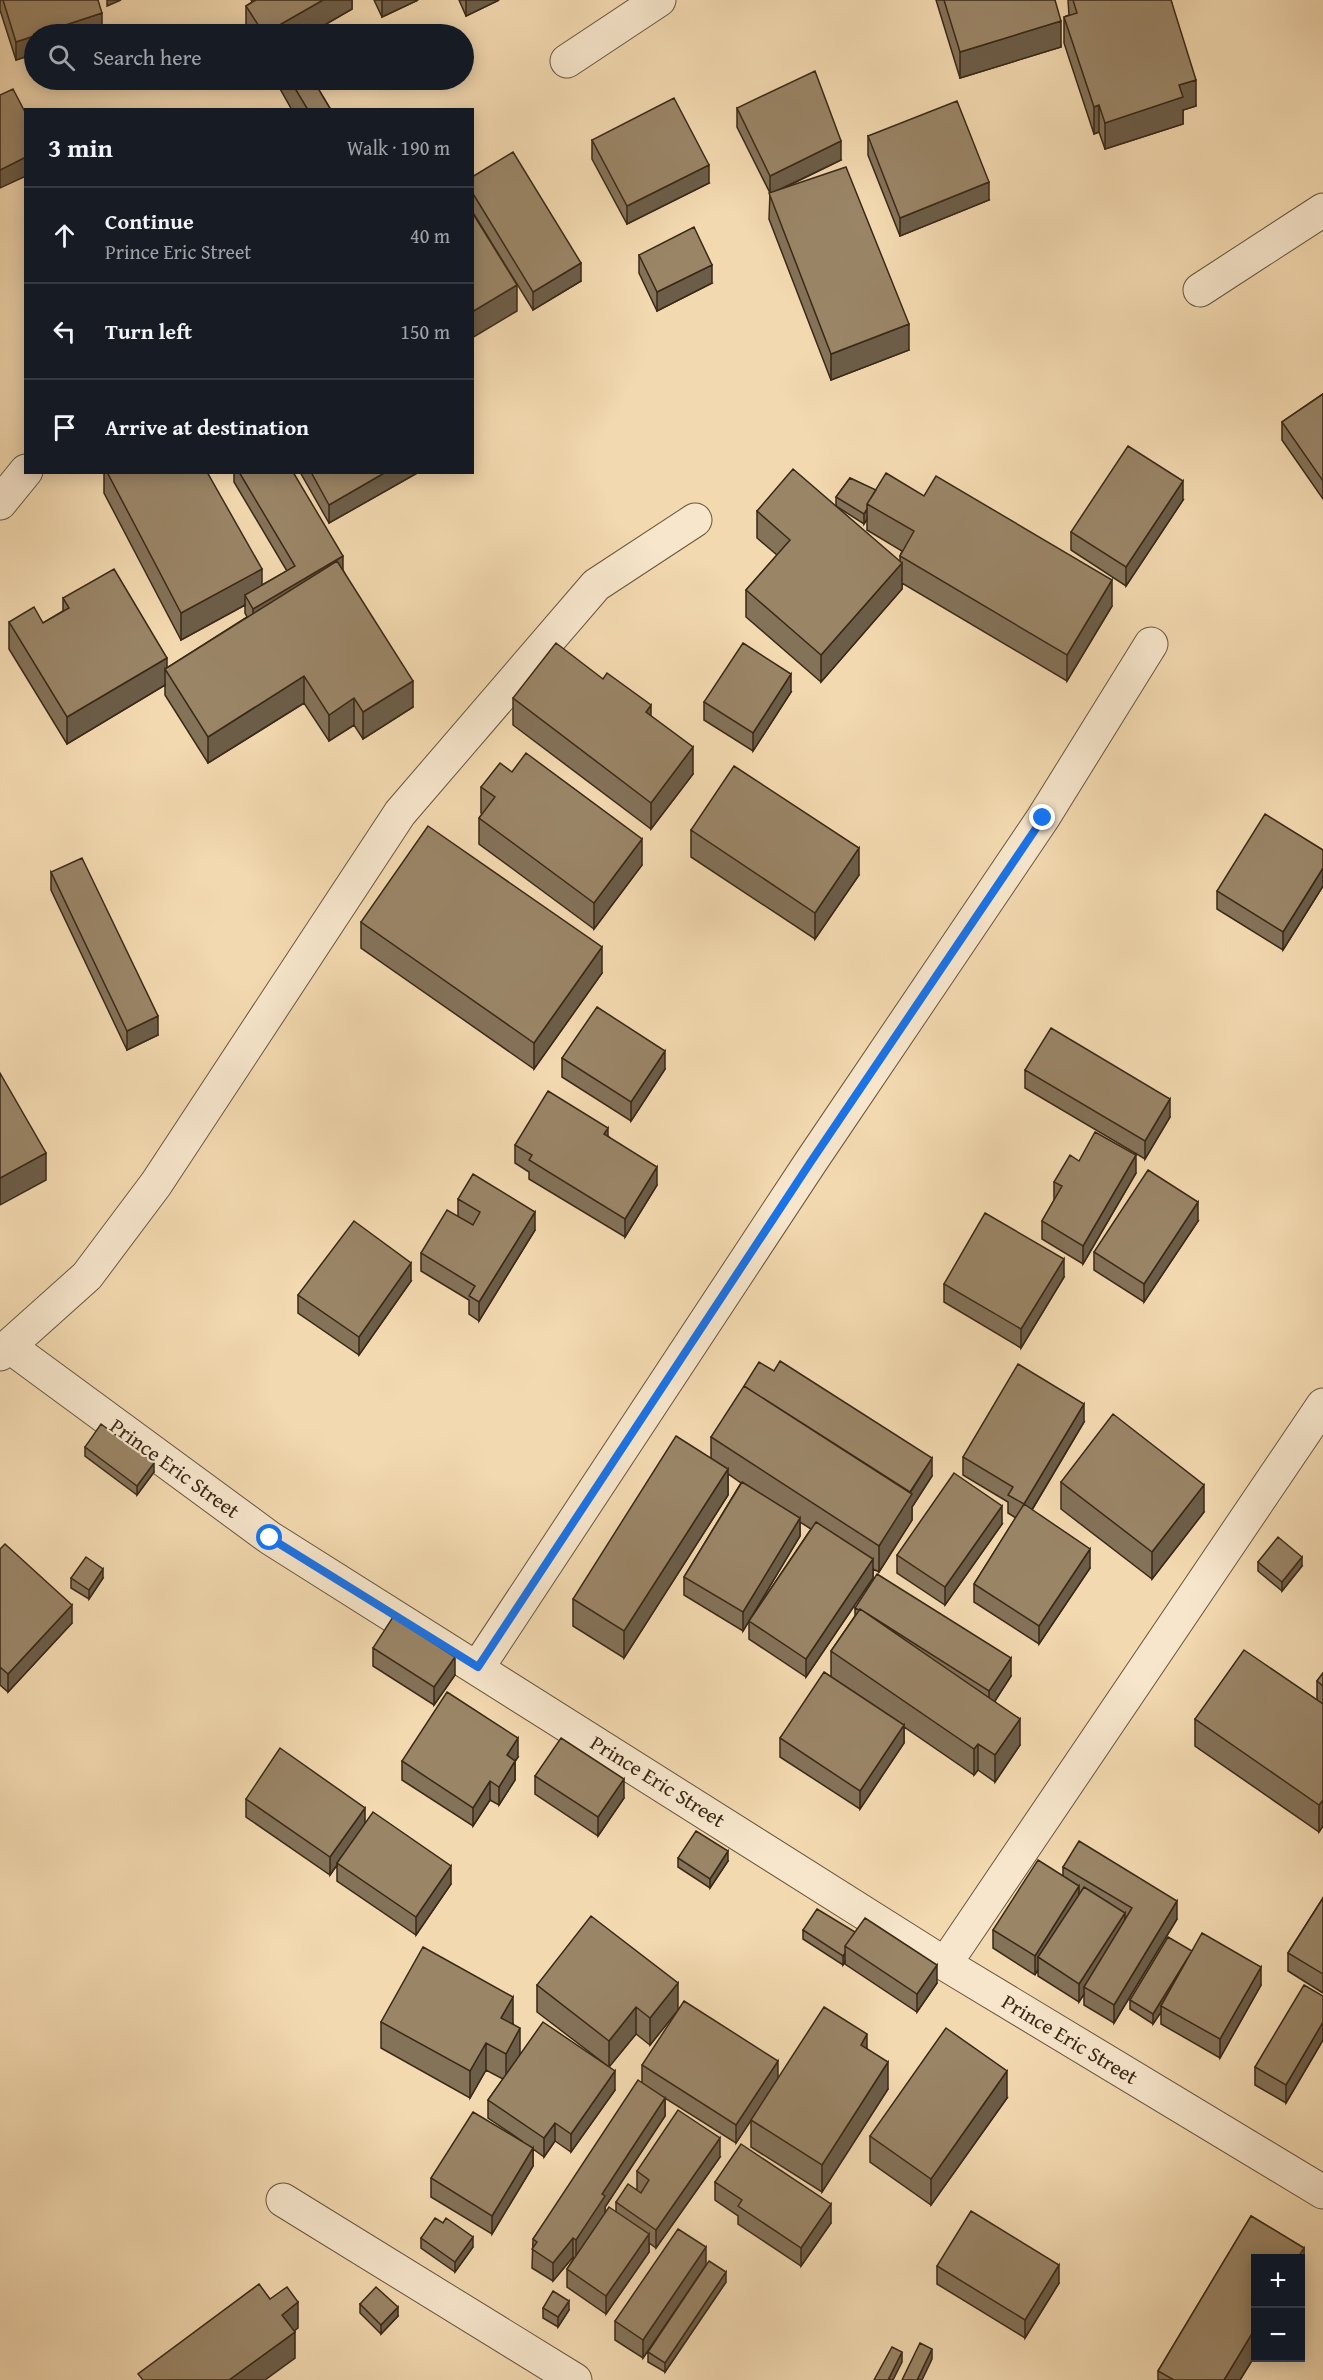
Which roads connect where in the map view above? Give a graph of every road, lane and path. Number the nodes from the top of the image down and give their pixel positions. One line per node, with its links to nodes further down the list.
1 (659, 0): 2 (street)
2 (567, 62)
3 (1323, 210): 4 (street)
4 (1200, 290)
5 (23, 473): 6 (street)
6 (0, 503)
7 (695, 520): 9 (street)
8 (1151, 644): 11 (street)
9 (5, 1350): 11 (street, Prince Eric Street)
10 (1323, 1405): 12 (street)
11 (478, 1667): 12 (street, Prince Eric Street)
12 (945, 1964): 13 (street, Prince Eric Street)
13 (1323, 2192)
14 (283, 2200): 15 (street)
15 (575, 2380)

